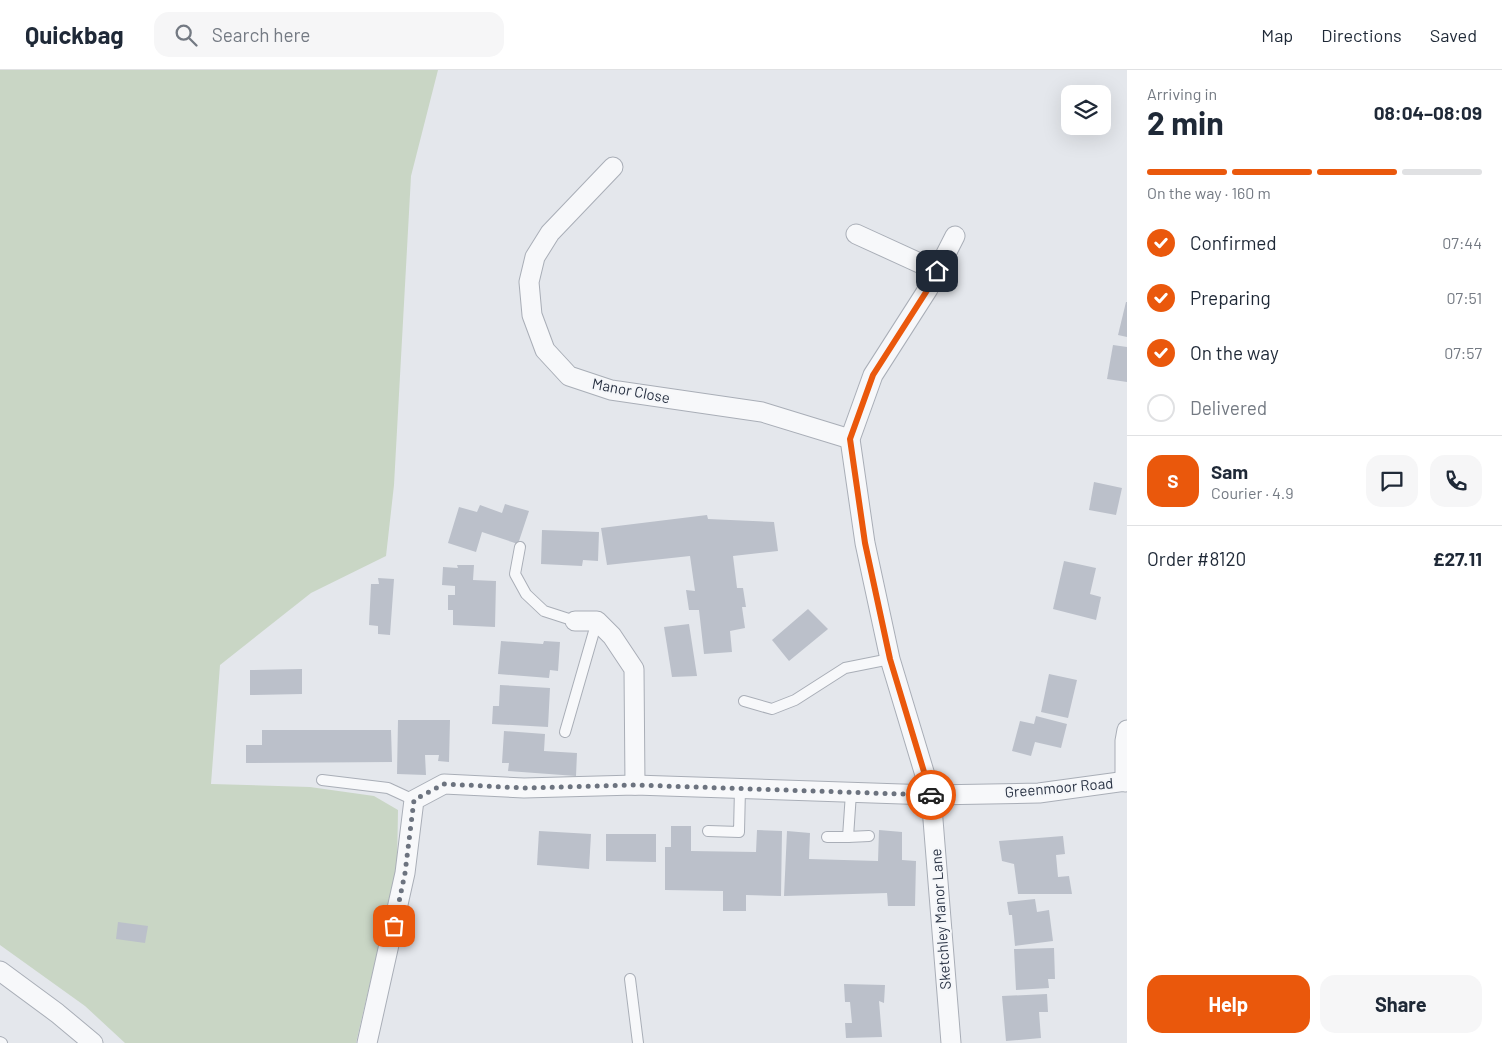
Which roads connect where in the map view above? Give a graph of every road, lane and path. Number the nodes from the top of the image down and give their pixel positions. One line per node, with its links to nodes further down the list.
1 (614, 167): 5 (street, Manor Close)
2 (856, 234): 4 (street)
3 (955, 236): 4 (street)
4 (937, 271): 5 (street)
5 (850, 439): 9 (street, Sketchley Manor Lane)
6 (520, 547): 7 (lane)
7 (575, 621): 8 (street)
8 (597, 621): 12 (lane); 15 (street)
9 (890, 659): 10 (lane); 18 (street, Sketchley Manor Lane)
10 (744, 701)
11 (1127, 730): 14 (street)
12 (565, 732)
13 (322, 780): 19 (lane)
14 (1126, 781): 18 (street, Greenmoor Road)
15 (635, 785): 16 (street, Greenmoor Road); 19 (street, Greenmoor Road)
16 (740, 788): 17 (street, Greenmoor Road); 20 (lane)
17 (851, 793): 18 (street, Greenmoor Road); 22 (lane)
18 (931, 795): 29 (street, Sketchley Manor Lane)
19 (414, 800): 27 (street)
20 (708, 831)
21 (869, 836): 22 (lane)
22 (848, 837): 23 (lane)
23 (827, 838)
24 (0, 971): 26 (street)
25 (630, 979): 28 (lane)
26 (92, 1043)
27 (367, 1043)
28 (638, 1043)
29 (950, 1043)

